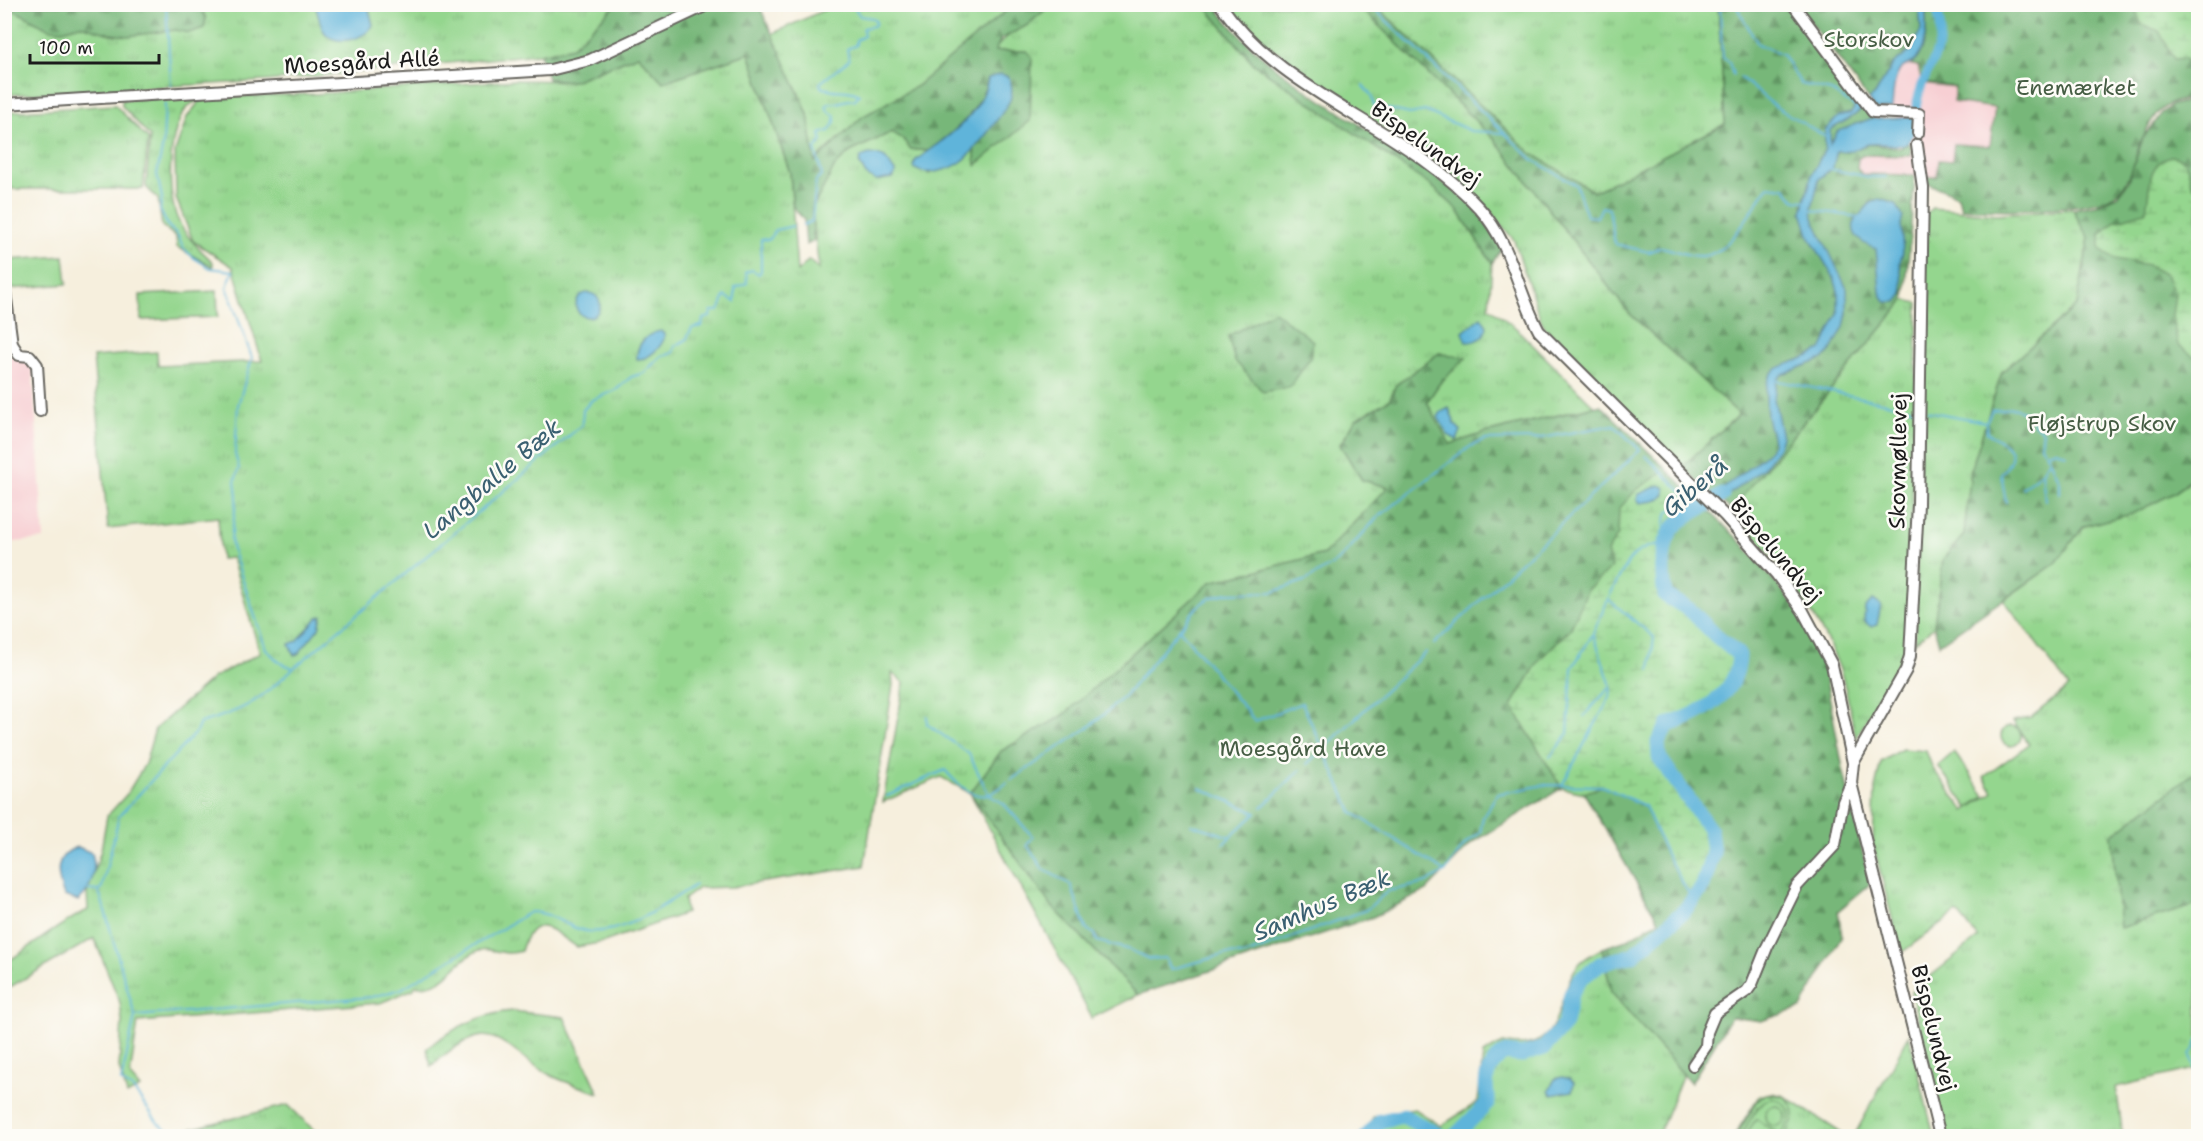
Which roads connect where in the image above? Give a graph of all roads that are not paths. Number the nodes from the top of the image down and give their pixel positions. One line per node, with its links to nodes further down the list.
1 (709, 4): 4 (street, Moesgård Allé)
2 (1220, 4): 9 (street, Bispelundvej)
3 (1793, 4): 5 (street)
4 (4, 104)
5 (1918, 133)
6 (1917, 145): 9 (street, Skovmøllevej)
7 (4, 284): 8 (street)
8 (40, 411)
9 (1853, 763): 10 (street, Bispelundvej)
10 (1851, 783): 11 (street); 12 (street, Bispelundvej)
11 (1693, 1065)
12 (1940, 1137)

